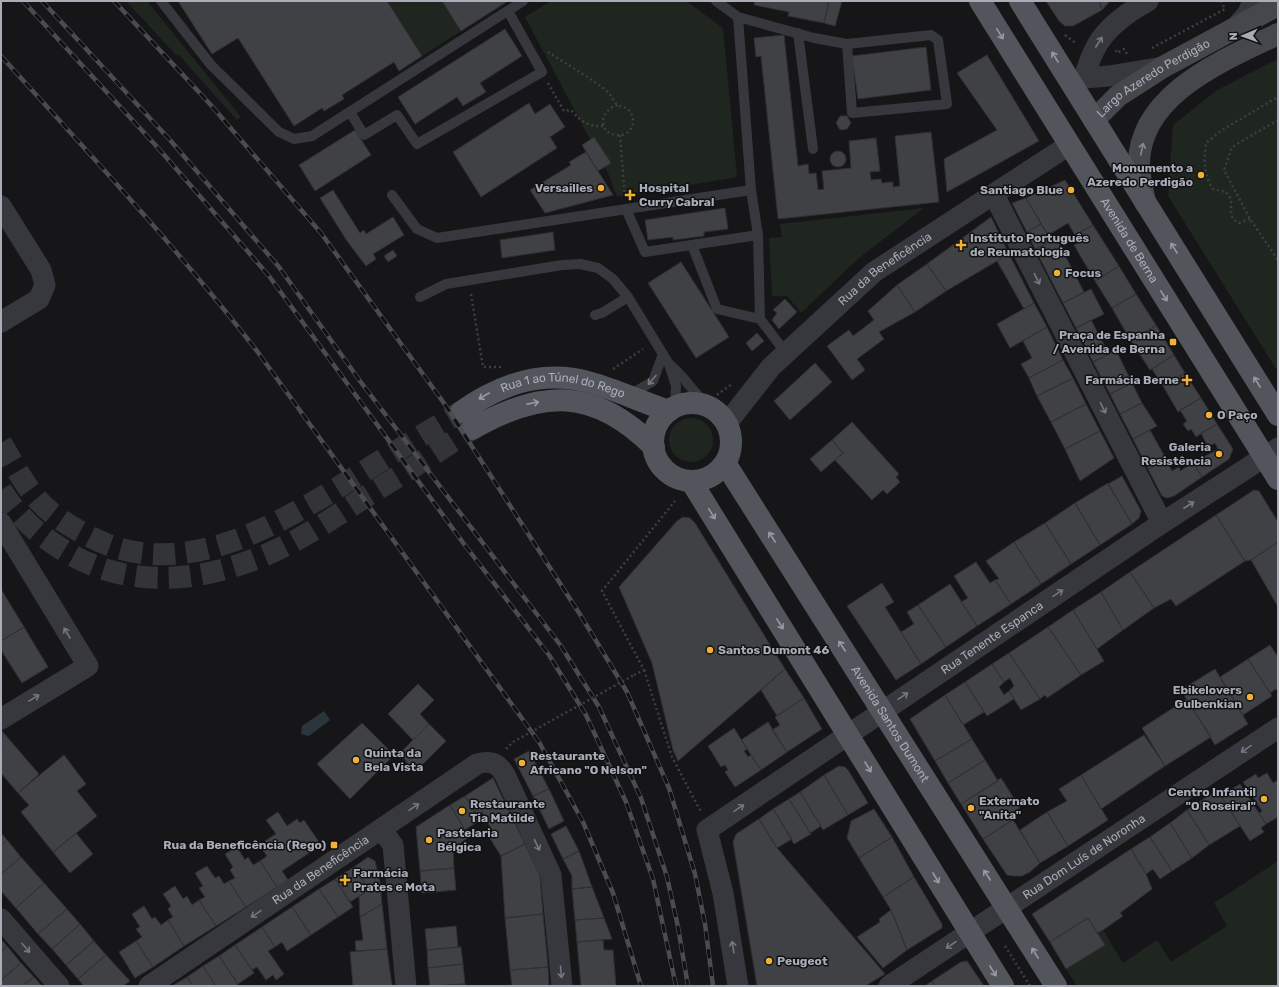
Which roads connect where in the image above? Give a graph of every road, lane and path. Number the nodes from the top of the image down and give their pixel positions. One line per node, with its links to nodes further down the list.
1 (161, 1): 25 (lane)
2 (523, 1): 10 (lane)
3 (716, 1): 11 (lane)
4 (980, 1): 30 (main road, Avenida de Berna, one-way to 30)
5 (1020, 1): 22 (main road, one-way to 5)
6 (1148, 1): 22 (street, one-way to 6)
7 (1222, 1): 17 (path)
8 (1251, 3): 12 (street)
9 (1278, 5): 12 (main road, Largo Azeredo Perdigão)
10 (508, 11): 18 (lane); 25 (lane)
11 (738, 17): 13 (lane); 32 (lane)
12 (1236, 27): 20 (main road, Largo Azeredo Perdigão)
13 (798, 33): 15 (lane); 31 (lane)
14 (1275, 33): 35 (main road, Largo Azeredo Perdigão, one-way to 14)
15 (847, 44): 15 (lane)
16 (1124, 49): 19 (path)
17 (1151, 49)
18 (532, 54): 21 (lane); 24 (path)
19 (1130, 60)
20 (1163, 67): 22 (street); 26 (main road, Largo Azeredo Perdigão)
21 (542, 72): 25 (lane); 28 (path)
22 (1078, 82): 26 (main road)
23 (1278, 97): 38 (path)
24 (618, 105): 28 (path); 29 (path)
25 (350, 112)
26 (1094, 120): 30 (main road); 35 (main road)
27 (1278, 120): 38 (path)
28 (604, 126): 29 (path)
29 (620, 136): 37 (path)
30 (1069, 144): 34 (street, Rua da Beneficência); 63 (main road, Avenida de Berna, one-way to 63)
31 (813, 149)
32 (751, 190): 37 (lane); 39 (lane)
33 (392, 195): 37 (lane)
34 (994, 195): 49 (street, Rua da Beneficência); 68 (street, one-way to 68)
35 (1145, 202): 59 (main road, one-way to 35)
36 (1, 206): 47 (street)
37 (626, 209): 40 (lane)
38 (1250, 219): 41 (path)
39 (758, 235): 40 (lane); 46 (lane)
40 (692, 245): 46 (lane)
41 (1278, 260)
42 (468, 280): 43 (lane); 44 (lane); 52 (path)
43 (420, 297)
44 (628, 297): 45 (lane); 48 (lane)
45 (595, 315)
46 (760, 319): 49 (lane)
47 (1, 322)
48 (655, 341): 50 (lane); 53 (path)
49 (786, 353): 60 (street, Rua da Beneficência)
50 (663, 354): 51 (lane); 55 (lane, one-way to 55)
51 (669, 364): 56 (lane); 57 (lane)
52 (504, 367)
53 (606, 367)
54 (737, 378): 56 (path)
55 (629, 396): 57 (main road, Rua 1 ao Túnel do Rego); 58 (main road, Rua 1 ao Túnel do Rego, one-way to 58)
56 (711, 401): 57 (main road); 60 (main road)
57 (672, 409): 62 (main road)
58 (461, 412)
59 (1278, 415)
60 (727, 423): 64 (main road)
61 (472, 430): 62 (main road, Rua 1 ao Túnel do Rego, one-way to 62)
62 (654, 447): 66 (main road)
63 (1271, 453): 65 (main road, Avenida de Berna); 68 (street, Rua Tenente Espanca, one-way to 63)
64 (725, 463): 66 (main road); 71 (main road, Avenida Santos Dumont, one-way to 64)
65 (1278, 479)
66 (691, 481): 74 (main road, one-way to 74)
67 (675, 501): 70 (path)
68 (1162, 523): 71 (street, Rua Tenente Espanca, one-way to 68)
69 (1, 524): 72 (street, one-way to 69)
70 (644, 670): 75 (path, bridge); 76 (path)
71 (883, 710): 74 (street, Rua Tenente Espanca); 78 (main road, Avenida Santos Dumont, one-way to 71)
72 (1, 718)
73 (1278, 728): 78 (street, Rua Dom Luís de Noronha, one-way to 78)
74 (848, 734): 76 (street, Rua Tenente Espanca, one-way to 74); 80 (main road, one-way to 80)
75 (513, 742)
76 (704, 821): 86 (street, one-way to 76)
77 (381, 829): 83 (street, Rua da Beneficência, one-way to 83); 84 (street); 85 (street, Rua da Beneficência, one-way to 85)
78 (1007, 908): 80 (street, Rua Dom Luís de Noronha); 90 (main road, Avenida Santos Dumont, one-way to 78)
79 (1, 919): 82 (street, one-way to 82)
80 (970, 933): 87 (street, Rua Dom Luís de Noronha, one-way to 87); 88 (main road, one-way to 88)
81 (1002, 940): 89 (path)
82 (59, 986)
83 (149, 986)
84 (406, 986)
85 (562, 986)
86 (738, 986)
87 (889, 986)
88 (1003, 986)
89 (1030, 986)
90 (1056, 986)

